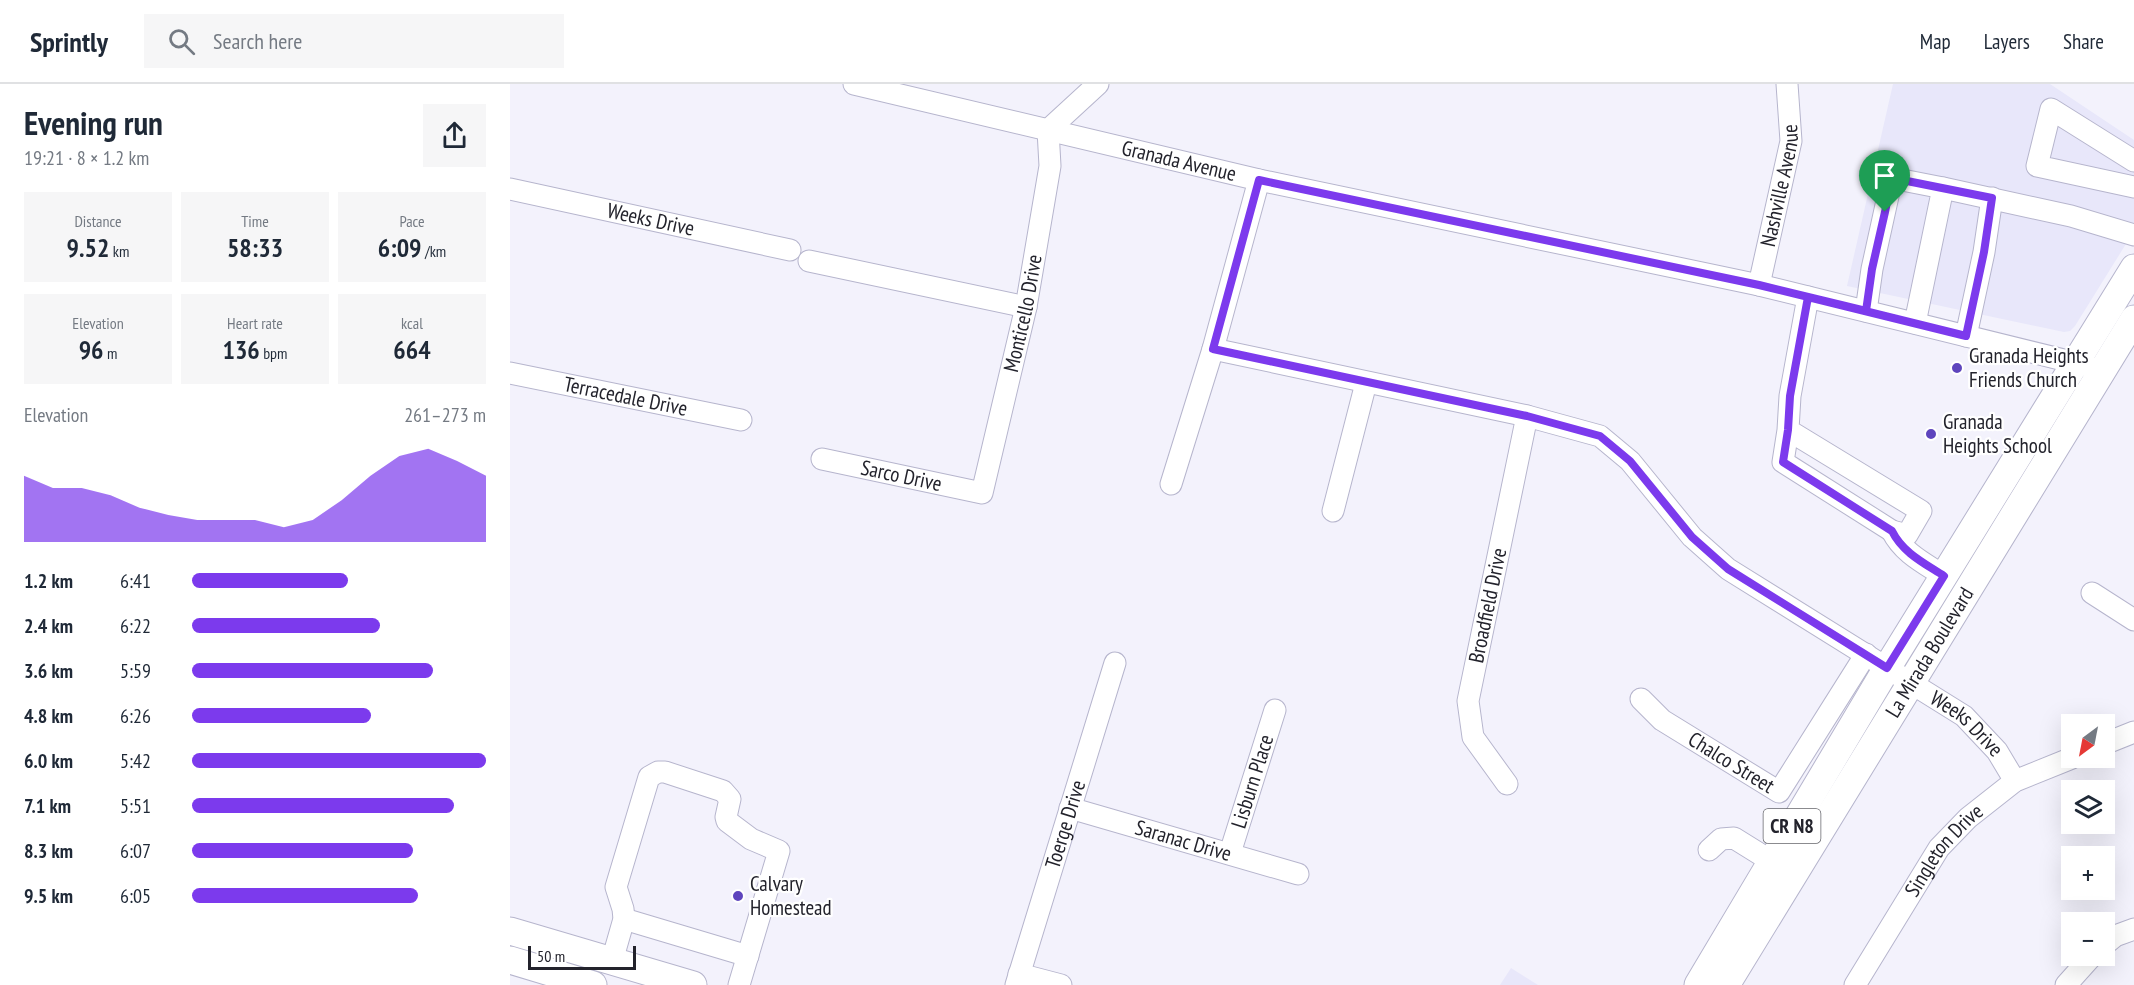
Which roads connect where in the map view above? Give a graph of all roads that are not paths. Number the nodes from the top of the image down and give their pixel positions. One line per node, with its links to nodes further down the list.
1 (854, 84): 4 (street, Granada Avenue)
2 (1098, 84): 4 (street)
3 (1788, 84): 15 (street, Nashville Avenue)
4 (1048, 130): 6 (street, Granada Avenue); 17 (street, Monticello Drive)
5 (2134, 161): 7 (street)
6 (1259, 180): 15 (street, Granada Avenue); 22 (street)
7 (2134, 187)
8 (1943, 188): 10 (street); 18 (street); 20 (street)
9 (510, 189): 12 (street, Weeks Drive)
10 (1992, 198): 11 (street); 21 (street)
11 (2134, 235)
12 (790, 250)
13 (809, 261): 17 (street)
14 (2134, 268): 23 (main road, La Mirada Boulevard / CR N8)
15 (1759, 285): 16 (street, Granada Avenue)
16 (1808, 297): 18 (street, Granada Avenue); 29 (street)
17 (1026, 308): 32 (street, Monticello Drive)
18 (1866, 311): 20 (street, Granada Avenue)
19 (2134, 319): 24 (main road, La Mirada Boulevard / CR N8)
20 (1915, 323): 21 (street, Granada Avenue)
21 (1966, 336): 23 (street, Granada Avenue)
22 (1213, 349): 26 (street, Weeks Drive); 31 (street)
23 (2076, 363): 24 (street, Granada Avenue); 35 (main road, La Mirada Boulevard / CR N8)
24 (2103, 369): 40 (main road, La Mirada Boulevard / CR N8)
25 (510, 373): 28 (street, Terracedale Drive)
26 (1365, 383): 27 (street, Weeks Drive); 33 (street)
27 (1527, 416): 38 (street, Weeks Drive); 47 (street, Broadfield Drive)
28 (741, 420)
29 (1788, 430): 34 (street); 34 (street)
30 (822, 459): 32 (street, Sarco Drive)
31 (1171, 484)
32 (982, 493)
33 (1333, 511)
34 (1892, 531): 35 (street)
35 (1944, 576): 38 (main road, La Mirada Boulevard / CR N8)
36 (2092, 593): 37 (street)
37 (2134, 620)
38 (1876, 661): 40 (street, Weeks Drive); 41 (street, Chalco Street); 51 (main road, La Mirada Boulevard / CR N8)
39 (1115, 663): 48 (street, Toerge Drive)
40 (1911, 684): 46 (street, Weeks Drive); 67 (main road, La Mirada Boulevard / CR N8)
41 (1641, 699)
42 (1275, 710): 50 (street, Lisburn Place)
43 (2134, 732): 44 (street)
44 (2115, 740)
45 (2061, 762): 46 (street, Singleton Drive)
46 (2015, 781): 68 (street, Singleton Drive)
47 (1507, 784)
48 (1070, 808): 50 (street, Saranac Drive); 61 (street, Toerge Drive)
49 (1710, 850): 51 (street)
50 (1230, 853): 52 (street, Saranac Drive)
51 (1772, 861): 66 (main road, La Mirada Boulevard / CR N8)
52 (1298, 874)
53 (624, 919): 57 (street); 57 (street); 59 (street)
54 (2134, 929): 56 (street)
55 (510, 931): 59 (main road)
56 (2115, 936)
57 (748, 956): 64 (street)
58 (510, 960): 62 (main road)
59 (612, 961): 63 (main road)
60 (2083, 966): 69 (street)
61 (1018, 980): 65 (street)
62 (593, 985)
63 (693, 985)
64 (739, 985)
65 (1062, 985)
66 (1698, 985)
67 (1726, 985)
68 (1855, 985)
69 (2066, 985)

